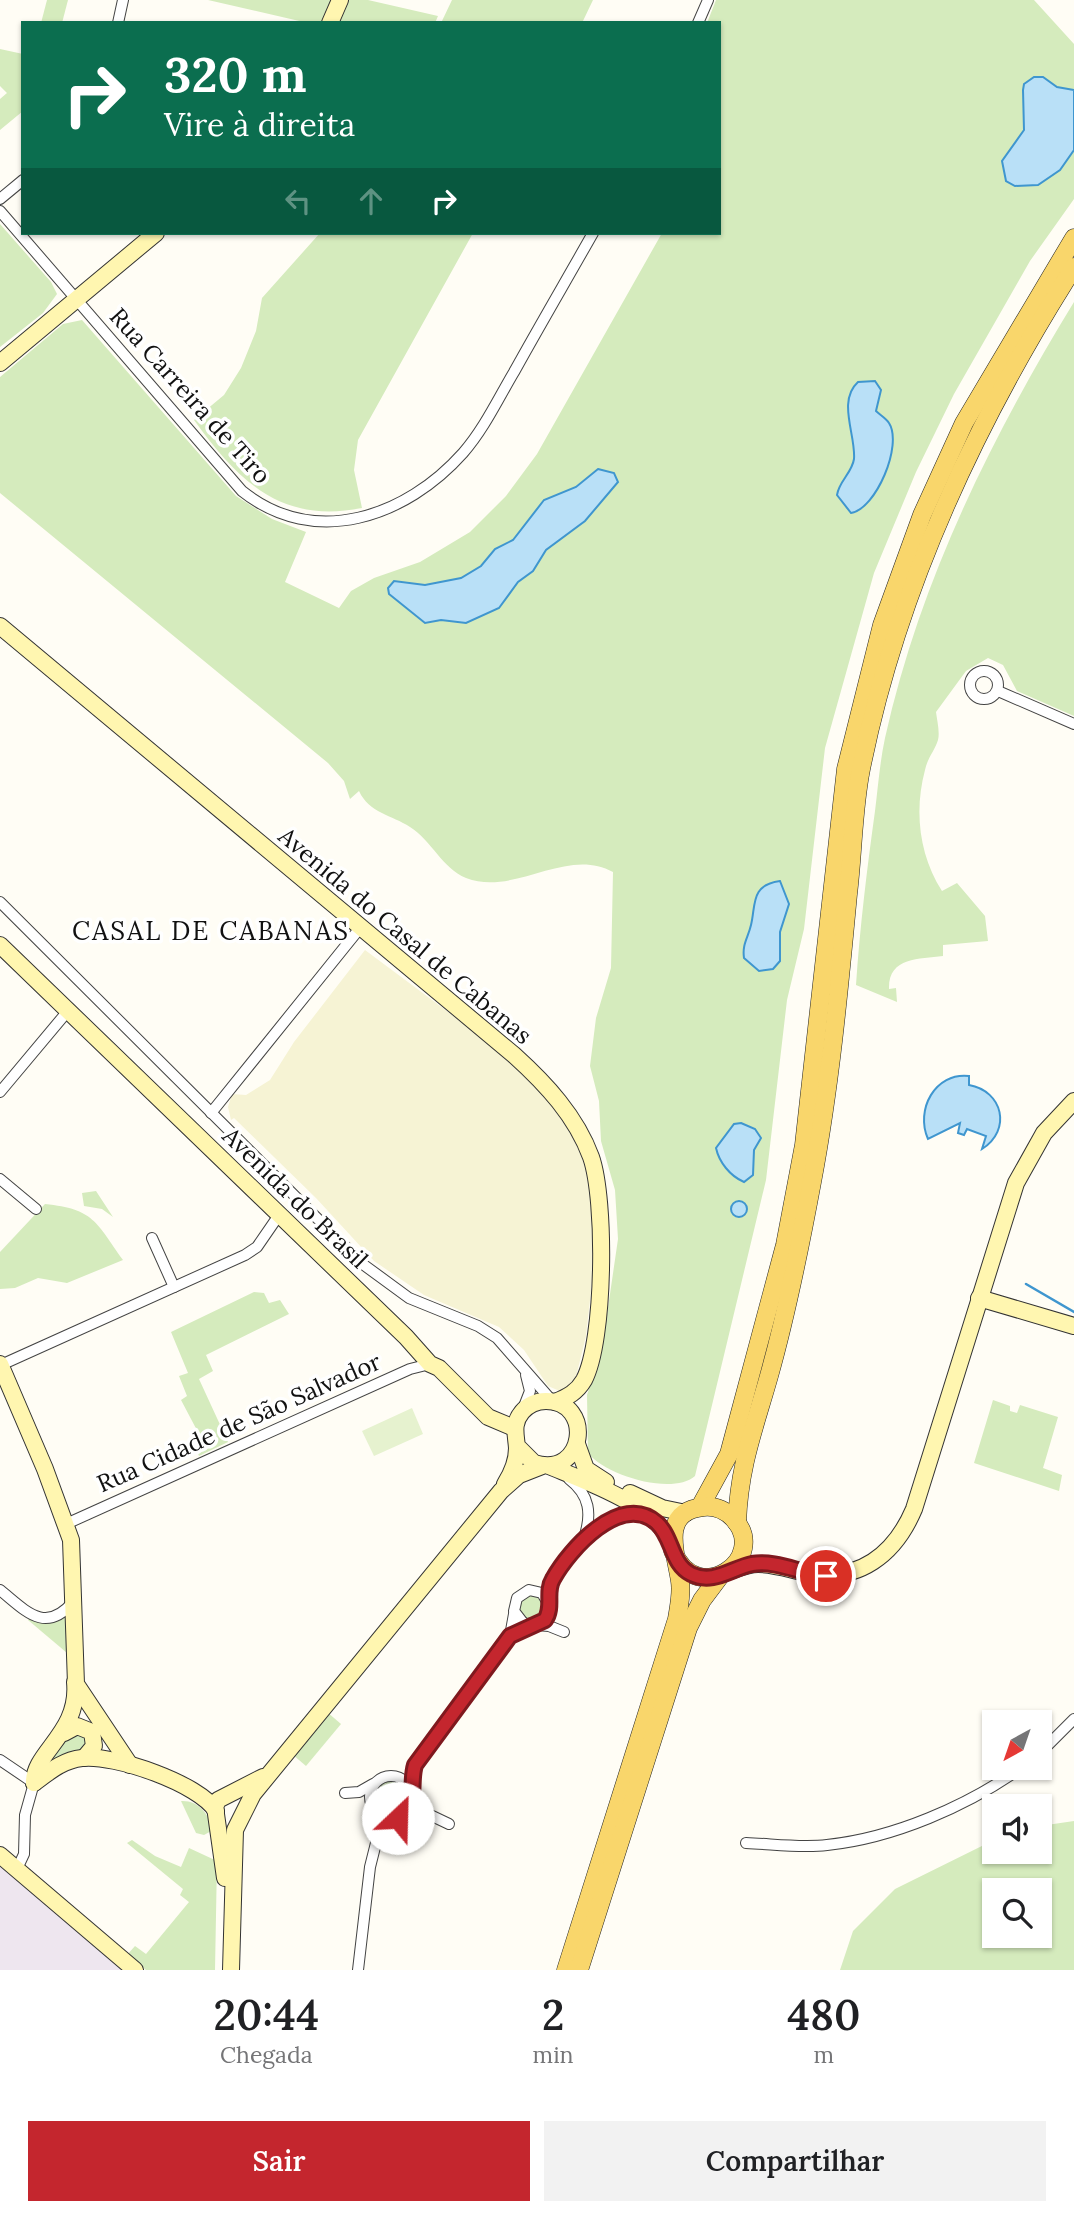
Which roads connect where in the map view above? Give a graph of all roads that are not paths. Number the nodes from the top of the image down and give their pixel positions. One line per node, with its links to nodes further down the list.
1 (123, 0): 4 (street)
2 (340, 0): 5 (street)
3 (708, 0): 6 (street)
4 (118, 21)
5 (331, 21)
6 (699, 21)
7 (21, 182): 8 (street)
8 (0, 199)
9 (0, 211): 14 (street, Rua Carreira de Tiro)
10 (154, 235): 14 (street)
11 (592, 235): 14 (street, Rua Carreira de Tiro)
12 (1074, 238): 43 (main road)
13 (1074, 267): 46 (main road)
14 (75, 298): 15 (street)
15 (0, 363)
16 (0, 626): 20 (street, Avenida do Casal de Cabanas)
17 (998, 691): 18 (street)
18 (1074, 724)
19 (0, 902): 25 (street)
20 (360, 928): 25 (street); 36 (street, Avenida do Casal de Cabanas)
21 (0, 945): 22 (street, Avenida do Brasil)
22 (67, 1013): 23 (street); 28 (street, Avenida do Brasil)
23 (0, 1092)
24 (1074, 1101): 31 (street)
25 (211, 1113): 35 (street)
26 (0, 1179): 27 (street)
27 (36, 1209)
28 (279, 1215): 30 (street); 33 (street, Avenida do Brasil)
29 (152, 1238): 30 (street)
30 (174, 1287): 34 (street)
31 (979, 1298): 32 (street); 49 (street)
32 (1074, 1326)
33 (430, 1364): 38 (street, Avenida do Brasil); 45 (street, Rua Cidade de São Salvador)
34 (0, 1365): 45 (street)
35 (522, 1366): 37 (street); 38 (street)
36 (586, 1375): 37 (street); 39 (street, Avenida do Casal de Cabanas)
37 (554, 1402): 38 (street); 39 (street)
38 (518, 1421): 40 (street)
39 (578, 1438): 41 (street); 43 (street)
40 (517, 1447): 41 (street); 42 (street)
41 (549, 1467): 42 (street); 44 (street); 47 (street)
42 (501, 1491): 67 (street)
43 (693, 1510): 46 (main road); 48 (main road)
44 (648, 1516): 47 (street); 48 (street)
45 (66, 1524): 54 (street)
46 (740, 1529): 49 (street); 50 (main road)
47 (584, 1538): 51 (street)
48 (672, 1548): 50 (main road); 88 (main road)
49 (773, 1565): 50 (street)
50 (724, 1574): 89 (main road)
51 (553, 1578): 53 (street); 55 (street)
52 (0, 1590): 54 (street)
53 (529, 1590): 55 (street); 56 (street)
54 (72, 1602): 59 (street)
55 (550, 1607): 57 (street); 57 (street)
56 (514, 1611): 57 (street); 58 (street)
57 (535, 1626): 58 (street)
58 (510, 1636): 66 (street)
59 (74, 1677): 61 (street); 65 (street)
60 (1074, 1719): 62 (street)
61 (64, 1733): 63 (street); 70 (street)
62 (1052, 1742)
63 (84, 1758): 65 (street); 70 (street)
64 (0, 1760): 70 (street)
65 (130, 1765): 75 (street)
66 (415, 1765): 68 (street); 72 (street)
67 (266, 1776): 73 (street); 76 (street)
68 (389, 1776): 71 (street); 72 (street)
69 (1000, 1780): 81 (street)
70 (34, 1783): 83 (street)
71 (376, 1783): 74 (street); 74 (street)
72 (412, 1791): 77 (street); 78 (street)
73 (228, 1793): 75 (street); 76 (street)
74 (373, 1809): 78 (street); 80 (street)
75 (216, 1812): 76 (street); 85 (street)
76 (243, 1813): 86 (street)
77 (428, 1814): 78 (street); 79 (street)
78 (400, 1816): 80 (street)
79 (449, 1824)
80 (378, 1835): 87 (street)
81 (746, 1843)
82 (0, 1855): 83 (street)
83 (18, 1869): 84 (street)
84 (135, 1970)
85 (221, 1970)
86 (231, 1970)
87 (358, 1970)
88 (566, 1970)
89 (579, 1970)

